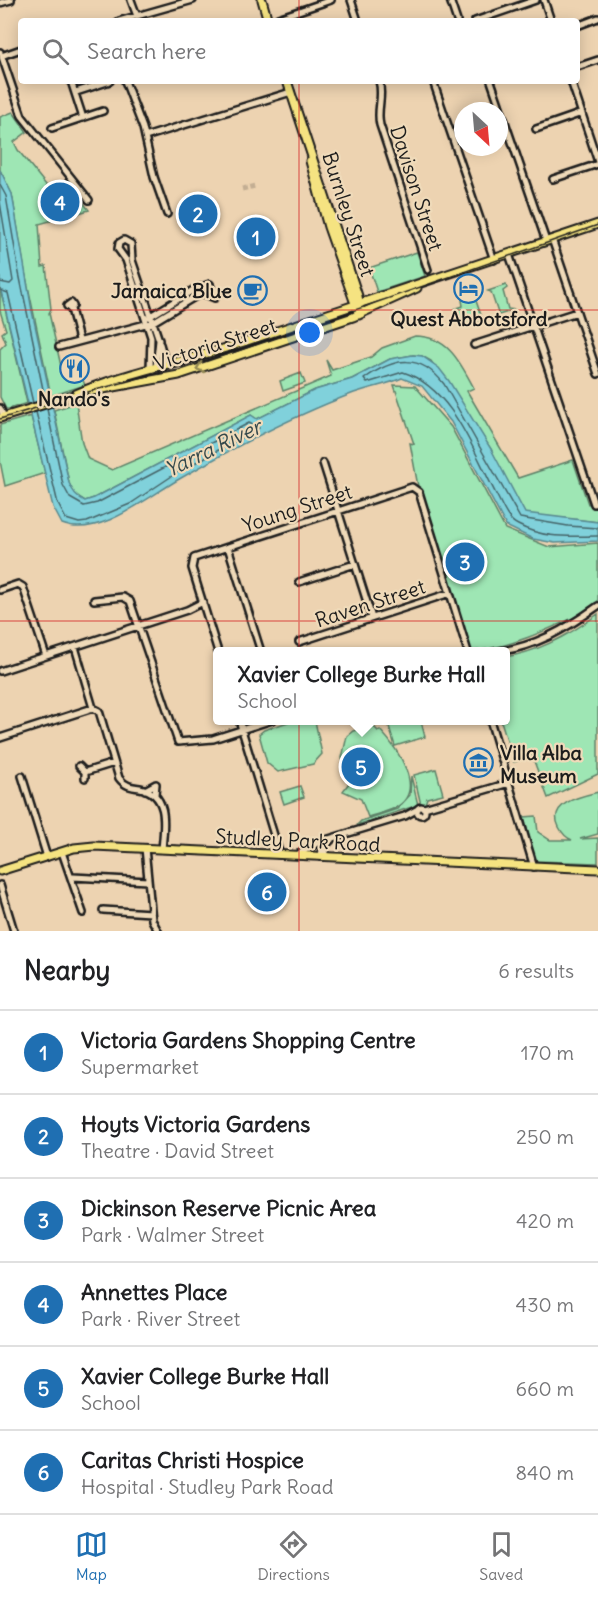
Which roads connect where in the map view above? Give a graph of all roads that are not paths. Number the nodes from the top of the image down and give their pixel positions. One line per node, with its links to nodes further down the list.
1 (11, 0): 10 (street)
2 (131, 0): 11 (street)
3 (193, 0): 11 (street)
4 (262, 0): 13 (main road)
5 (331, 0): 14 (street)
6 (352, 0): 15 (street)
7 (450, 0): 16 (street)
8 (536, 0): 17 (street)
9 (544, 0): 18 (street)
10 (0, 3)
11 (137, 16): 12 (street)
12 (130, 18)
13 (267, 18)
14 (278, 18)
15 (358, 18)
16 (457, 18)
17 (484, 18)
18 (550, 18)
19 (598, 18): 20 (street)
20 (580, 25)
21 (18, 51): 22 (street)
22 (1, 54): 44 (street)
23 (598, 60): 24 (street)
24 (580, 66)
25 (72, 84): 33 (street)
26 (101, 84): 33 (street)
27 (126, 84): 40 (street)
28 (290, 84): 34 (main road, Burnley Street)
29 (380, 84): 50 (street, Davison Street)
30 (434, 84): 49 (street)
31 (493, 84): 47 (street)
32 (572, 84): 36 (street)
33 (76, 92): 37 (street)
34 (291, 92): 40 (street); 57 (main road, Burnley Street)
35 (103, 111): 37 (street)
36 (582, 113): 39 (street); 41 (street)
37 (82, 118): 38 (street)
38 (52, 128)
39 (536, 129)
40 (144, 137): 45 (street)
41 (595, 143): 42 (street)
42 (598, 163): 43 (street)
43 (553, 179)
44 (89, 200)
45 (166, 214)
46 (598, 224): 47 (main road, Victoria Street)
47 (549, 240): 48 (main road, Victoria Street); 60 (street)
48 (509, 255): 49 (main road, Victoria Street); 64 (street)
49 (494, 260): 51 (main road, Victoria Street)
50 (428, 270)
51 (426, 283): 57 (main road, Victoria Street); 62 (main road, Victoria Street)
52 (141, 293): 52 (street); 58 (street)
53 (201, 293): 54 (street); 54 (street); 55 (street); 56 (street)
54 (186, 294): 56 (street)
55 (215, 298)
56 (180, 301): 61 (street); 63 (street)
57 (357, 304): 62 (main road, Burnley Street); 69 (main road, Victoria Street)
58 (145, 306): 61 (street); 63 (street)
59 (71, 309): 65 (street)
60 (577, 312): 64 (street); 71 (street)
61 (151, 315): 63 (street)
62 (360, 315): 72 (main road, Victoria Street, one-way to 72)
63 (150, 322): 65 (street); 66 (street); 70 (street)
64 (533, 326): 67 (street); 77 (street)
65 (79, 340): 68 (street)
66 (159, 340): 69 (street); 70 (street)
67 (474, 345)
68 (59, 347)
69 (172, 363): 70 (main road, Victoria Street)
70 (153, 368): 72 (main road); 73 (main road, Victoria Street)
71 (598, 374)
72 (150, 382): 73 (main road, Victoria Street)
73 (76, 394): 75 (main road, Victoria Street)
74 (0, 408): 75 (street)
75 (5, 417)
76 (323, 463): 78 (street)
77 (594, 504)
78 (339, 510): 79 (street, Young Street); 80 (street); 83 (street, Young Street)
79 (228, 547): 85 (street, Young Street); 92 (street)
80 (355, 564): 81 (street); 87 (street)
81 (299, 582)
82 (0, 590): 95 (street)
83 (450, 593): 87 (street, Raven Street); 93 (street)
84 (94, 600): 88 (street)
85 (204, 605): 88 (street); 91 (street)
86 (598, 606): 94 (street)
87 (372, 618): 89 (street, Raven Street)
88 (139, 626): 90 (street); 101 (street)
89 (298, 642)
90 (75, 647): 95 (street); 97 (street)
91 (217, 647)
92 (260, 647)
93 (467, 647)
94 (510, 647)
95 (46, 656): 96 (street)
96 (0, 671)
97 (93, 708): 102 (street); 103 (street)
98 (240, 725): 101 (street)
99 (257, 725): 101 (street)
100 (492, 725): 106 (street)
101 (242, 730): 114 (street)
102 (0, 738)
103 (114, 763): 104 (street); 107 (street)
104 (79, 766)
105 (22, 776): 116 (street)
106 (509, 783): 109 (street); 118 (street)
107 (146, 790): 108 (street); 108 (street)
108 (154, 795): 112 (street)
109 (332, 839): 110 (street); 117 (street)
110 (323, 840): 115 (street); 117 (street)
111 (145, 848): 112 (main road, Studley Park Road); 113 (main road, Studley Park Road); 122 (street)
112 (162, 849): 114 (main road, Studley Park Road)
113 (62, 852): 116 (main road, Studley Park Road); 121 (street)
114 (280, 855): 115 (main road, Studley Park Road)
115 (296, 856): 117 (main road, Studley Park Road)
116 (47, 857): 120 (main road, Studley Park Road)
117 (323, 857): 118 (main road, Studley Park Road)
118 (534, 867): 119 (main road, Studley Park Road)
119 (598, 868)
120 (0, 872)
121 (73, 877): 122 (street); 125 (street)
122 (148, 881): 126 (street)
123 (0, 885): 127 (street)
124 (103, 910): 126 (street)
125 (83, 913)
126 (151, 913): 128 (street)
127 (14, 931)
128 (158, 931)

